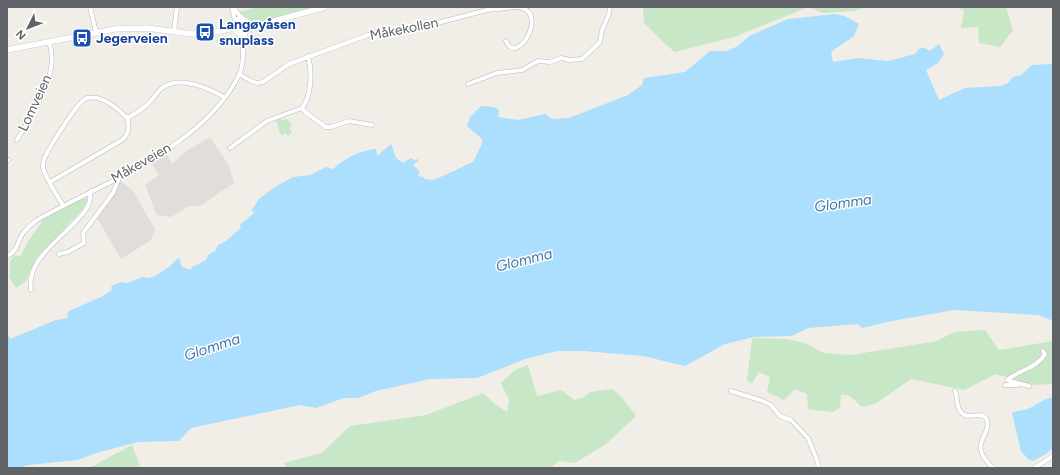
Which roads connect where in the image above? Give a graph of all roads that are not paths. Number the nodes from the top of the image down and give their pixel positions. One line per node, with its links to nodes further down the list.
1 (90, 7): 13 (street)
2 (177, 7): 14 (street)
3 (233, 7): 8 (street); 9 (street)
4 (325, 7): 10 (main road)
5 (516, 7): 7 (street, Måkekollen); 18 (street, Måkekollen)
6 (610, 7): 22 (street)
7 (502, 8): 20 (street, Måkekollen)
8 (244, 20): 9 (main road); 10 (main road); 12 (main road)
9 (235, 21): 11 (main road)
10 (260, 24): 12 (main road)
11 (234, 28): 14 (main road); 15 (main road)
12 (247, 30): 15 (main road); 17 (street, Måkeveien)
13 (96, 32): 14 (main road); 16 (main road)
14 (174, 32)
15 (238, 33): 17 (street, Måkeveien)
16 (49, 42): 19 (main road); 27 (street, Lomveien)
17 (243, 42): 21 (street, Måkeveien)
18 (506, 42)
19 (7, 50)
20 (308, 56): 21 (street, Måkekollen); 24 (street)
21 (239, 74): 23 (street, Måkeveien)
22 (468, 84)
23 (224, 97): 25 (street); 29 (street, Måkeveien)
24 (302, 108): 26 (street); 28 (street)
25 (127, 118): 30 (street); 30 (street)
26 (372, 125)
27 (17, 140)
28 (230, 148)
29 (120, 176): 31 (street, Måkeveien); 33 (street)
30 (50, 182): 32 (street)
31 (91, 191): 32 (street, Måkeveien); 35 (street)
32 (63, 205): 34 (street, Måkeveien)
33 (59, 254)
34 (7, 256)
35 (31, 290)
36 (1043, 351): 38 (street)
37 (1005, 385): 38 (street)
38 (1022, 385): 39 (street)
39 (1029, 386)
40 (731, 391): 43 (street)
41 (955, 392): 44 (street)
42 (1053, 456): 45 (street)
43 (819, 468)
44 (993, 468)
45 (1034, 468)

